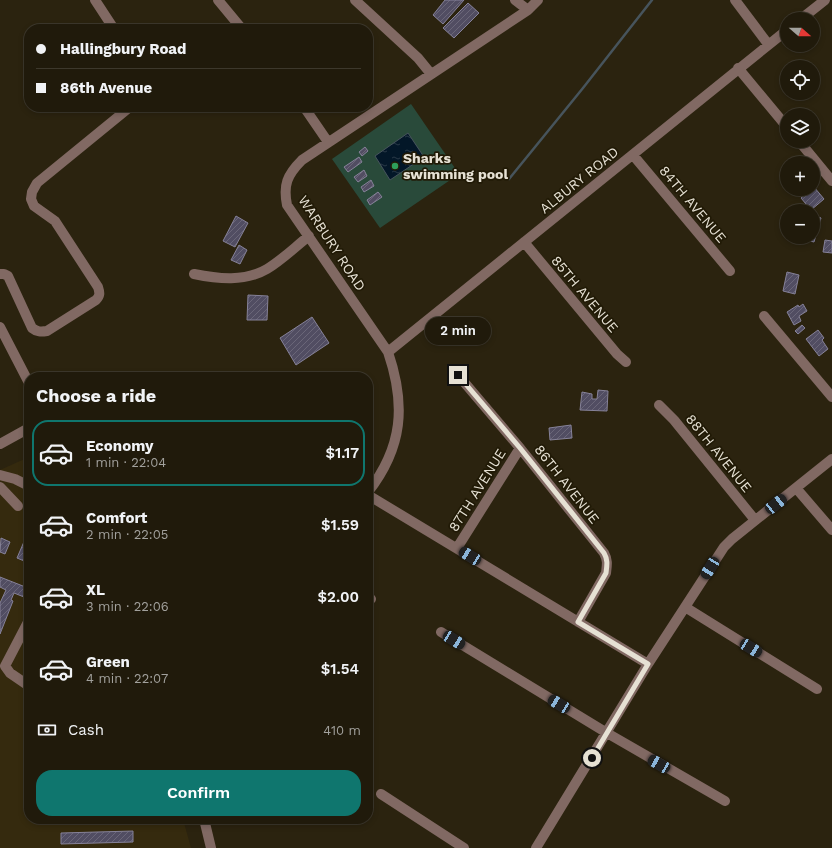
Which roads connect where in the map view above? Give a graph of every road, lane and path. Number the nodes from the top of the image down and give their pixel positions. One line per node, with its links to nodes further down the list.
1 (95, 0): 10 (street)
2 (218, 0): 11 (street)
3 (355, 0): 15 (street)
4 (515, 0): 8 (street)
5 (538, 0): 8 (street, WARBURY ROAD)
6 (735, 0): 13 (street)
7 (825, 0): 9 (street)
8 (528, 10): 15 (street, WARBURY ROAD)
9 (810, 12)
10 (111, 24)
11 (238, 24)
12 (780, 35): 13 (street, ALBURY ROAD)
13 (768, 44): 14 (street, ALBURY ROAD)
14 (738, 68): 18 (street); 21 (street, ALBURY ROAD)
15 (431, 74): 19 (street, WARBURY ROAD)
16 (124, 112): 26 (street)
17 (307, 112): 19 (street)
18 (780, 119)
19 (328, 142): 23 (street, WARBURY ROAD)
20 (805, 148): 22 (street)
21 (633, 155): 24 (street, ALBURY ROAD); 25 (street, 84TH AVENUE)
22 (832, 181)
23 (309, 236): 27 (street); 30 (street, WARBURY ROAD)
24 (524, 242): 30 (street, ALBURY ROAD); 31 (street, 85TH AVENUE)
25 (730, 271)
26 (0, 274)
27 (194, 274)
28 (764, 316): 34 (street)
29 (0, 327): 32 (street)
30 (388, 352): 43 (street, WARBURY ROAD)
31 (626, 362)
32 (24, 373)
33 (458, 375): 38 (street, 86TH AVENUE)
34 (832, 397)
35 (659, 405): 47 (street, 88TH AVENUE)
36 (24, 431): 37 (street)
37 (0, 444)
38 (520, 448): 49 (street, 87TH AVENUE); 51 (street, 86TH AVENUE)
39 (832, 459): 44 (street)
40 (0, 475): 41 (street)
41 (24, 484)
42 (0, 487): 46 (street)
43 (373, 487)
44 (796, 488): 47 (street); 48 (street)
45 (373, 497): 49 (street)
46 (18, 506)
47 (755, 520): 50 (street)
48 (832, 530)
49 (457, 548): 51 (street)
50 (685, 607): 54 (street); 56 (street)
51 (578, 622): 54 (street)
52 (24, 630): 55 (street)
53 (441, 632): 57 (street)
54 (648, 664): 57 (street)
55 (24, 683)
56 (817, 689)
57 (607, 733): 59 (street); 63 (street)
58 (381, 794): 62 (street)
59 (725, 802)
60 (205, 824): 61 (street)
61 (211, 848)
62 (464, 848)
63 (536, 848)

